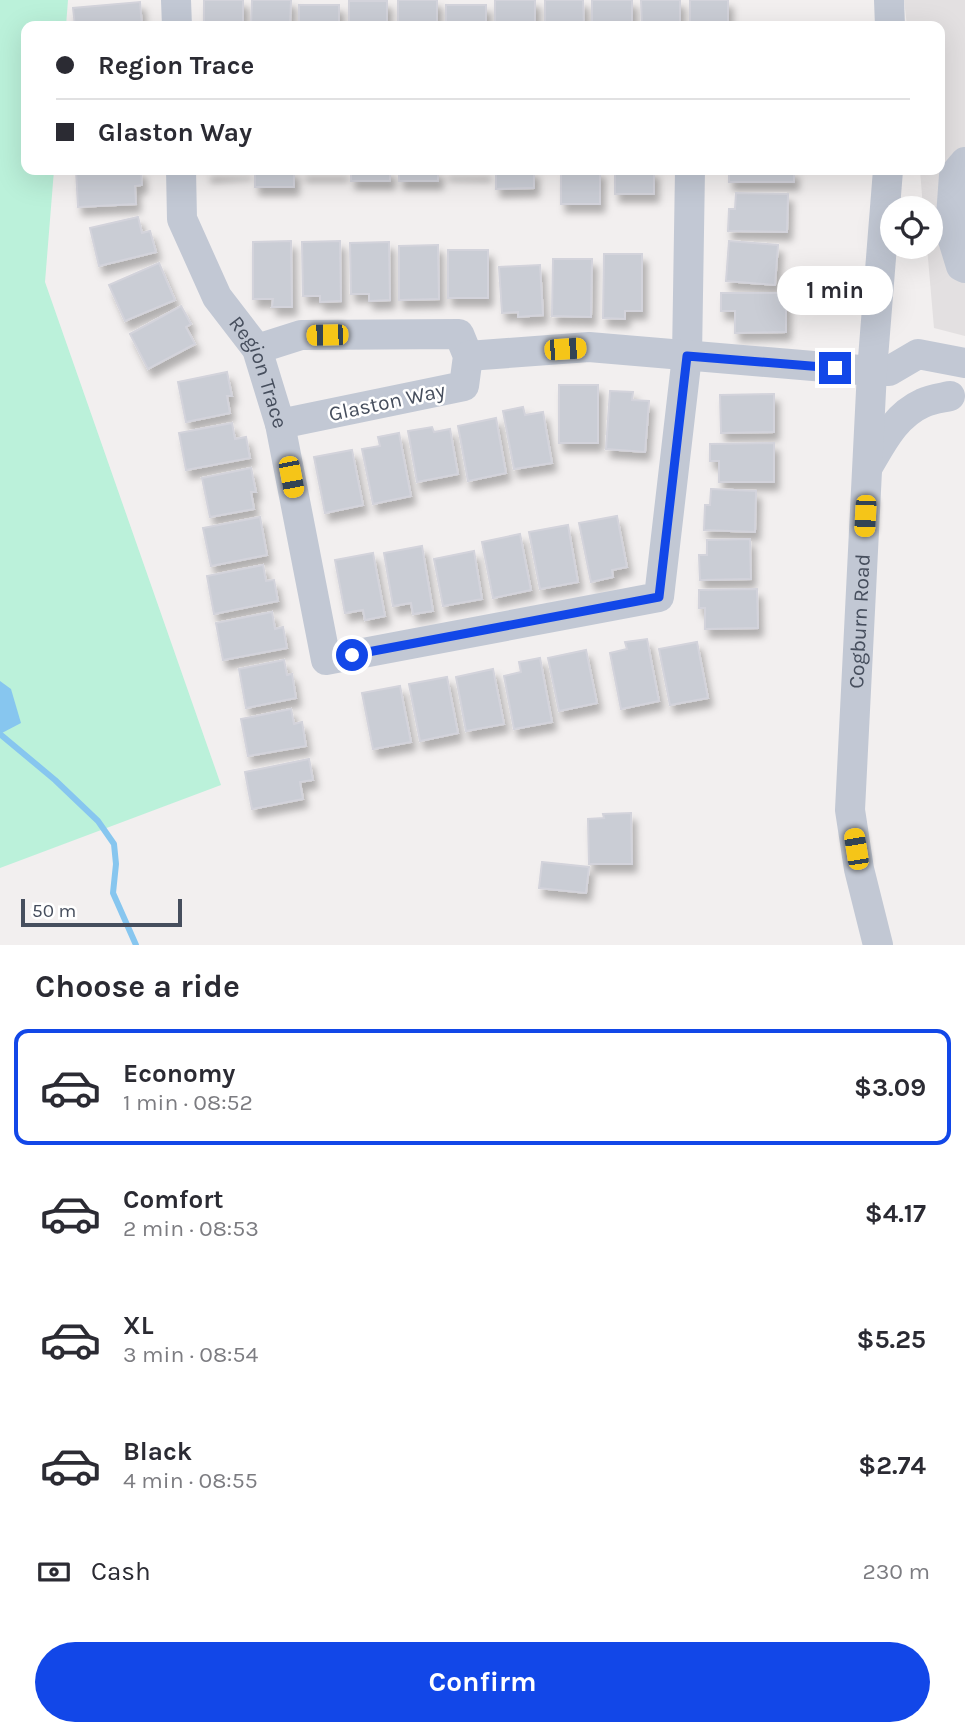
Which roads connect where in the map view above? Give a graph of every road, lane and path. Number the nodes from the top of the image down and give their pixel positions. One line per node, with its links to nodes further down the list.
1 (176, 0): 3 (street)
2 (889, 0): 4 (street)
3 (177, 21)
4 (890, 21)
5 (965, 162): 9 (street)
6 (181, 175): 10 (street, Region Trace)
7 (690, 175): 12 (street, Region Trace)
8 (888, 175): 14 (street, Cogburn Road)
9 (965, 268)
10 (257, 349): 11 (street); 16 (street, Region Trace)
11 (468, 356): 12 (street); 16 (street, Glaston Way)
12 (687, 356): 14 (street); 16 (street, Region Trace)
13 (965, 363): 14 (street)
14 (881, 371): 15 (street); 17 (street, Cogburn Road)
15 (957, 397): 17 (street)
16 (281, 424)
17 (868, 468): 18 (street, Cogburn Road)
18 (878, 945)

